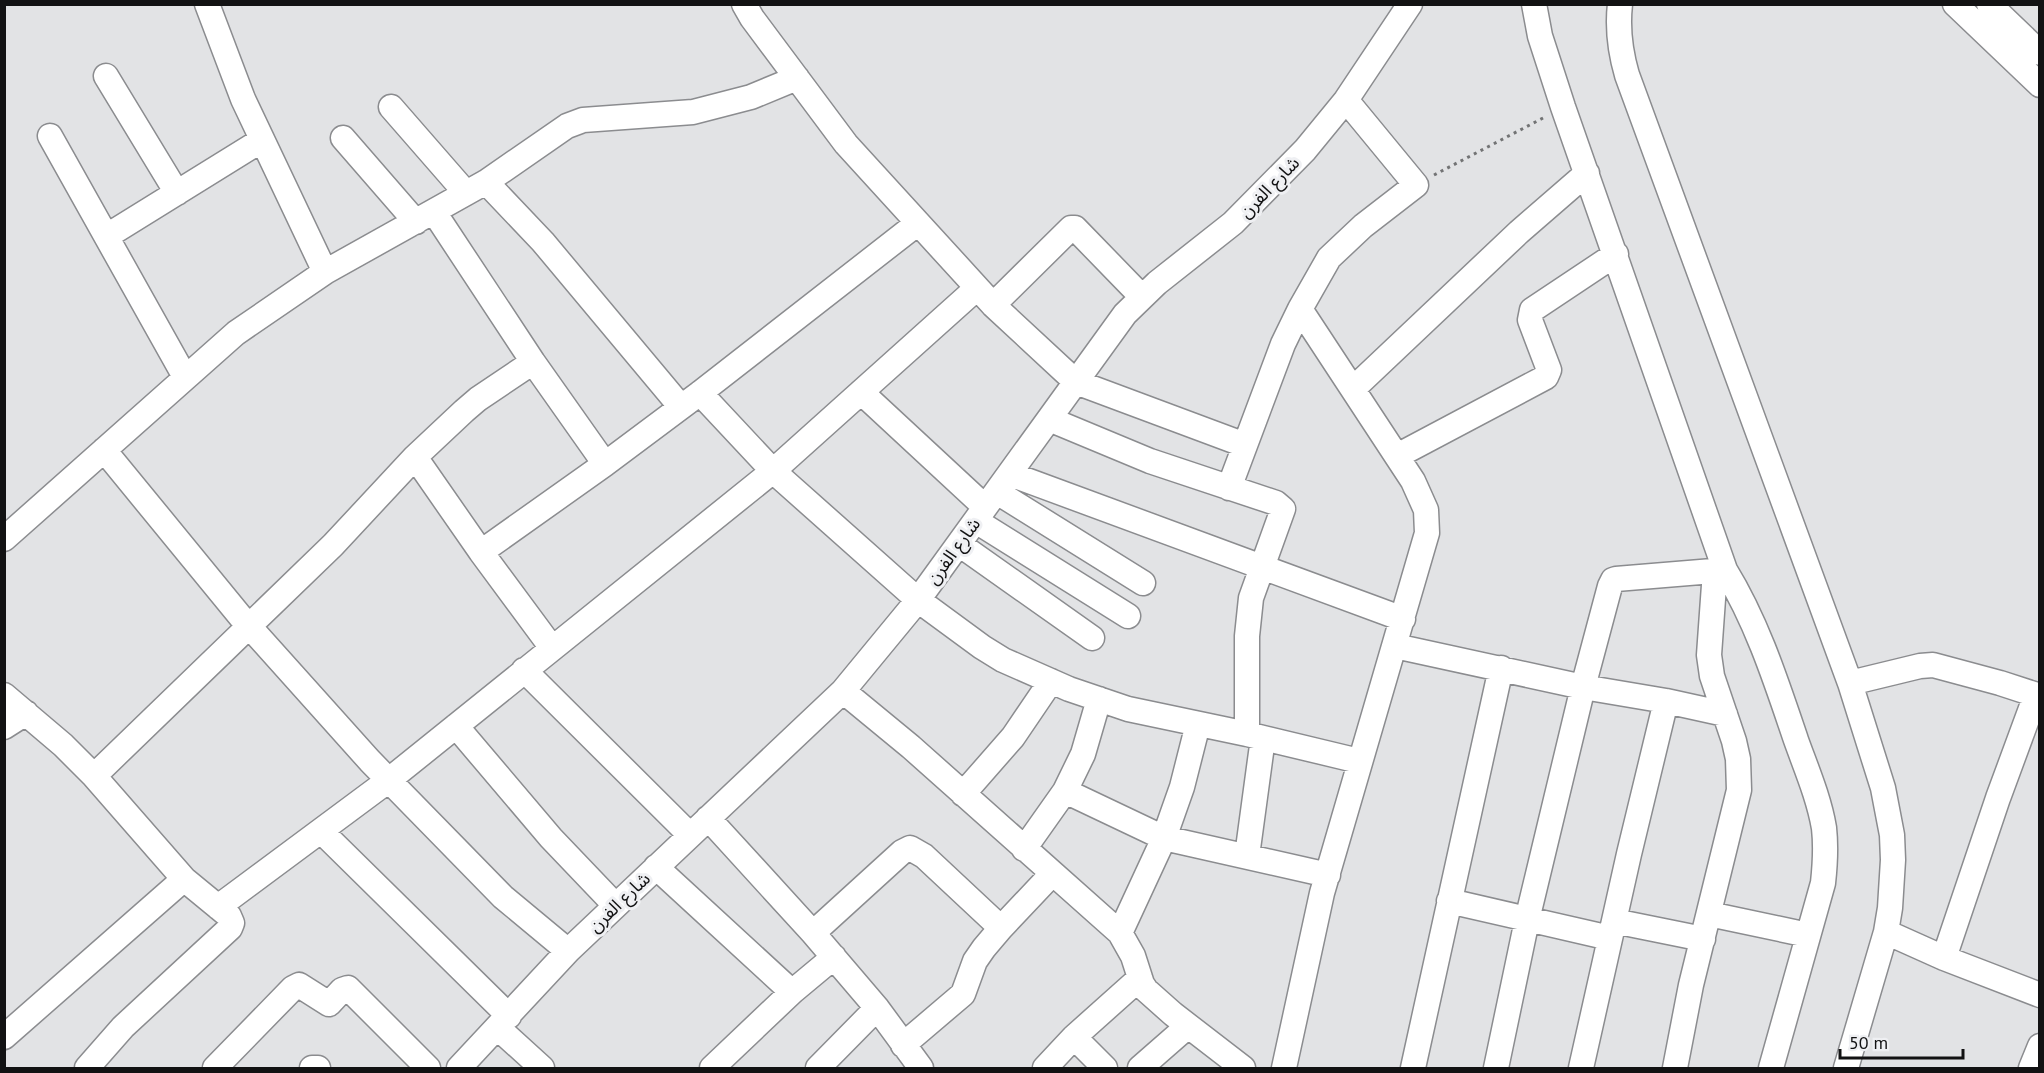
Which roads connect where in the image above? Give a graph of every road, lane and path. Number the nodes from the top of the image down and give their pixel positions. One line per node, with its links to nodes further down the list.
1 (207, 4): 17 (street)
2 (744, 4): 10 (street)
3 (1410, 4): 12 (street, شارع الفرن)
4 (1534, 4): 14 (street)
5 (1620, 4): 61 (street)
6 (1955, 4): 11 (street)
7 (1989, 4): 8 (street)
8 (2040, 53)
9 (106, 76): 21 (street)
10 (797, 78): 20 (street); 23 (street)
11 (2040, 85)
12 (1346, 100): 19 (street); 28 (street, شارع الفرن)
13 (391, 107): 20 (street)
14 (1563, 107): 18 (street); 19 (path)
15 (50, 136): 24 (street)
16 (343, 138): 22 (street)
17 (262, 140): 21 (street); 26 (street)
18 (1587, 173): 25 (street); 33 (street)
19 (1416, 184): 29 (street)
20 (476, 187): 22 (street); 35 (street)
21 (177, 193): 24 (street)
22 (425, 217): 26 (street); 30 (street)
23 (918, 223): 27 (street); 35 (street)
24 (106, 236): 31 (street)
25 (1616, 254): 39 (street); 49 (street)
26 (325, 272): 31 (street)
27 (985, 296): 28 (street); 32 (street); 34 (street)
28 (1142, 297): 32 (street, شارع الفرن)
29 (1300, 309): 33 (street); 37 (street)
30 (533, 362): 40 (street); 41 (street)
31 (185, 378): 38 (street)
32 (1076, 382): 36 (street, شارع الفرن); 37 (street)
33 (1353, 389): 39 (street)
34 (861, 392): 42 (street); 44 (street)
35 (691, 400): 41 (street); 42 (street)
36 (1049, 419): 43 (street); 44 (street, شارع الفرن)
37 (1245, 446): 43 (street)
38 (104, 450): 45 (street); 54 (street)
39 (1396, 456): 53 (street)
40 (415, 457): 47 (street); 54 (street)
41 (606, 464): 47 (street)
42 (773, 471): 51 (street); 57 (street)
43 (1229, 488): 48 (street)
44 (992, 498): 46 (street, شارع الفرن); 48 (street); 50 (street); 52 (street)
45 (4, 539)
46 (958, 544): 51 (street, شارع الفرن); 55 (street)
47 (481, 552): 57 (street)
48 (1262, 568): 53 (street); 73 (street)
49 (1720, 570): 62 (street); 69 (street); 99 (street)
50 (1143, 583)
51 (918, 600): 60 (street); 63 (street, شارع الفرن)
52 (1128, 616)
53 (1403, 619): 56 (street)
54 (249, 626): 75 (street); 76 (street)
55 (1092, 638)
56 (1395, 646): 58 (street); 74 (street)
57 (552, 648): 59 (street)
58 (1501, 668): 62 (street); 89 (street)
59 (524, 670): 71 (street); 81 (street)
60 (1051, 681): 66 (street); 78 (street)
61 (1850, 683): 65 (street); 96 (street)
62 (1583, 687): 67 (street); 93 (street)
63 (843, 691): 78 (street); 79 (street, شارع الفرن)
64 (4, 695): 68 (street)
65 (2038, 696): 103 (street)
66 (1099, 699): 70 (street); 77 (street)
67 (1666, 701): 69 (street); 95 (street)
68 (26, 713): 72 (street); 75 (street)
69 (1725, 714): 92 (street)
70 (1198, 724): 73 (street); 82 (street)
71 (456, 726): 76 (street); 90 (street)
72 (4, 727)
73 (1255, 736): 74 (street); 84 (street)
74 (1359, 761): 87 (street)
75 (94, 776): 88 (street)
76 (389, 780): 80 (street); 101 (street)
77 (1065, 791): 82 (street); 83 (street)
78 (963, 794): 83 (street)
79 (708, 818): 81 (street, شارع الفرن); 97 (street)
80 (321, 831): 91 (street); 108 (street)
81 (690, 836): 85 (street, شارع الفرن)
82 (1164, 838): 84 (street); 98 (street)
83 (1024, 849): 86 (street)
84 (1247, 856): 87 (street)
85 (656, 867): 90 (street, شارع الفرن); 105 (street)
86 (1052, 874): 94 (street); 98 (street)
87 (1328, 875): 128 (street)
88 (184, 879): 91 (street); 110 (street)
89 (1449, 901): 93 (street); 129 (street)
90 (615, 905): 101 (street, شارع الفرن)
91 (218, 907): 114 (street)
92 (1709, 914): 99 (street); 100 (street)
93 (1527, 920): 95 (street); 130 (street)
94 (1001, 928): 97 (street); 112 (street)
95 (1612, 929): 100 (street); 131 (street)
96 (1886, 932): 103 (street); 134 (street)
97 (813, 933): 102 (street)
98 (1120, 933): 104 (street)
99 (1808, 935): 133 (street)
100 (1702, 939): 132 (street)
101 (568, 951): 108 (street, شارع الفرن)
102 (834, 957): 105 (street); 107 (street)
103 (1944, 958): 106 (street)
104 (1140, 978): 109 (street); 111 (street)
105 (792, 992): 121 (street)
106 (2040, 995)
107 (877, 1008): 112 (street); 122 (street)
108 (503, 1022): 119 (street, شارع الفرن); 120 (street)
109 (1188, 1026): 126 (street); 127 (street)
110 (4, 1037)
111 (1074, 1037): 124 (street); 125 (street)
112 (903, 1045): 123 (street)
113 (2040, 1046): 135 (street)
114 (87, 1068)
115 (215, 1068): 118 (street)
116 (312, 1068): 117 (street)
117 (318, 1068)
118 (428, 1068)
119 (459, 1068)
120 (542, 1068)
121 (712, 1068)
122 (818, 1068)
123 (921, 1068)
124 (1045, 1068)
125 (1105, 1068)
126 (1140, 1068)
127 (1243, 1068)
128 (1284, 1068)
129 (1413, 1068)
130 (1496, 1068)
131 (1581, 1068)
132 (1675, 1068)
133 (1771, 1068)
134 (1846, 1068)
135 (2031, 1068)

